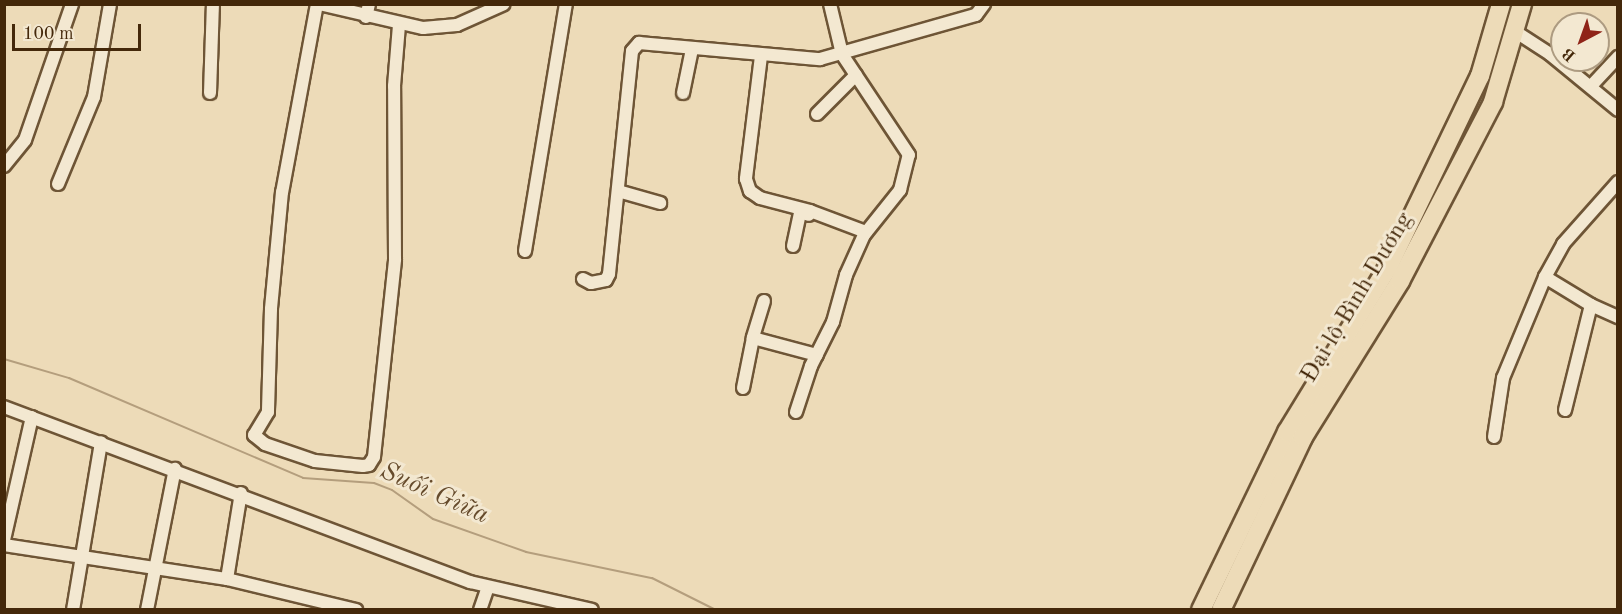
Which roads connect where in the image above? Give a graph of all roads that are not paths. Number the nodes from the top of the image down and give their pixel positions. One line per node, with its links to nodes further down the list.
1 (72, 4): 26 (street)
2 (110, 4): 28 (street)
3 (213, 4): 22 (street)
4 (479, 4): 13 (street)
5 (504, 4): 13 (street)
6 (566, 4): 33 (street)
7 (830, 4): 17 (street)
8 (984, 4): 17 (street)
9 (1500, 4): 61 (highway, Đại lộ Bình Dương)
10 (1522, 4): 15 (highway, Đại lộ Bình Dương)
11 (322, 5): 12 (street); 14 (street)
12 (368, 11): 14 (street)
13 (479, 18): 14 (street)
14 (399, 25)
15 (1516, 32): 21 (street); 62 (highway, Đại lộ Bình Dương)
16 (692, 49): 18 (street); 23 (street); 29 (street)
17 (842, 54): 18 (street); 20 (street)
18 (761, 56): 31 (street)
19 (1617, 57): 21 (street)
20 (856, 75): 25 (street); 31 (street)
21 (1591, 86): 24 (street)
22 (210, 93)
23 (682, 93)
24 (1617, 110)
25 (817, 114)
26 (4, 166)
27 (1617, 182): 34 (street)
28 (58, 184)
29 (618, 192): 30 (street); 35 (street)
30 (660, 203)
31 (865, 234): 32 (street); 40 (street)
32 (793, 246)
33 (525, 251)
34 (1545, 277): 37 (street); 46 (street)
35 (583, 279)
36 (764, 301): 39 (street)
37 (1591, 305): 38 (street); 43 (street)
38 (1617, 317)
39 (753, 338): 40 (street); 41 (street)
40 (818, 355): 44 (street)
41 (743, 388)
42 (4, 407): 45 (street)
43 (1565, 410)
44 (796, 412)
45 (32, 417): 47 (street); 50 (street)
46 (1494, 437)
47 (101, 442): 48 (street); 52 (street)
48 (175, 469): 49 (street); 53 (street)
49 (241, 493): 54 (street); 55 (street)
50 (4, 540)
51 (4, 545): 52 (street)
52 (80, 558): 53 (street); 56 (street)
53 (156, 568): 54 (street); 57 (street)
54 (227, 579): 58 (street)
55 (488, 587): 59 (street); 60 (street)
56 (73, 609)
57 (147, 609)
58 (356, 609)
59 (480, 609)
60 (592, 609)
61 (1201, 609)
62 (1221, 609)

